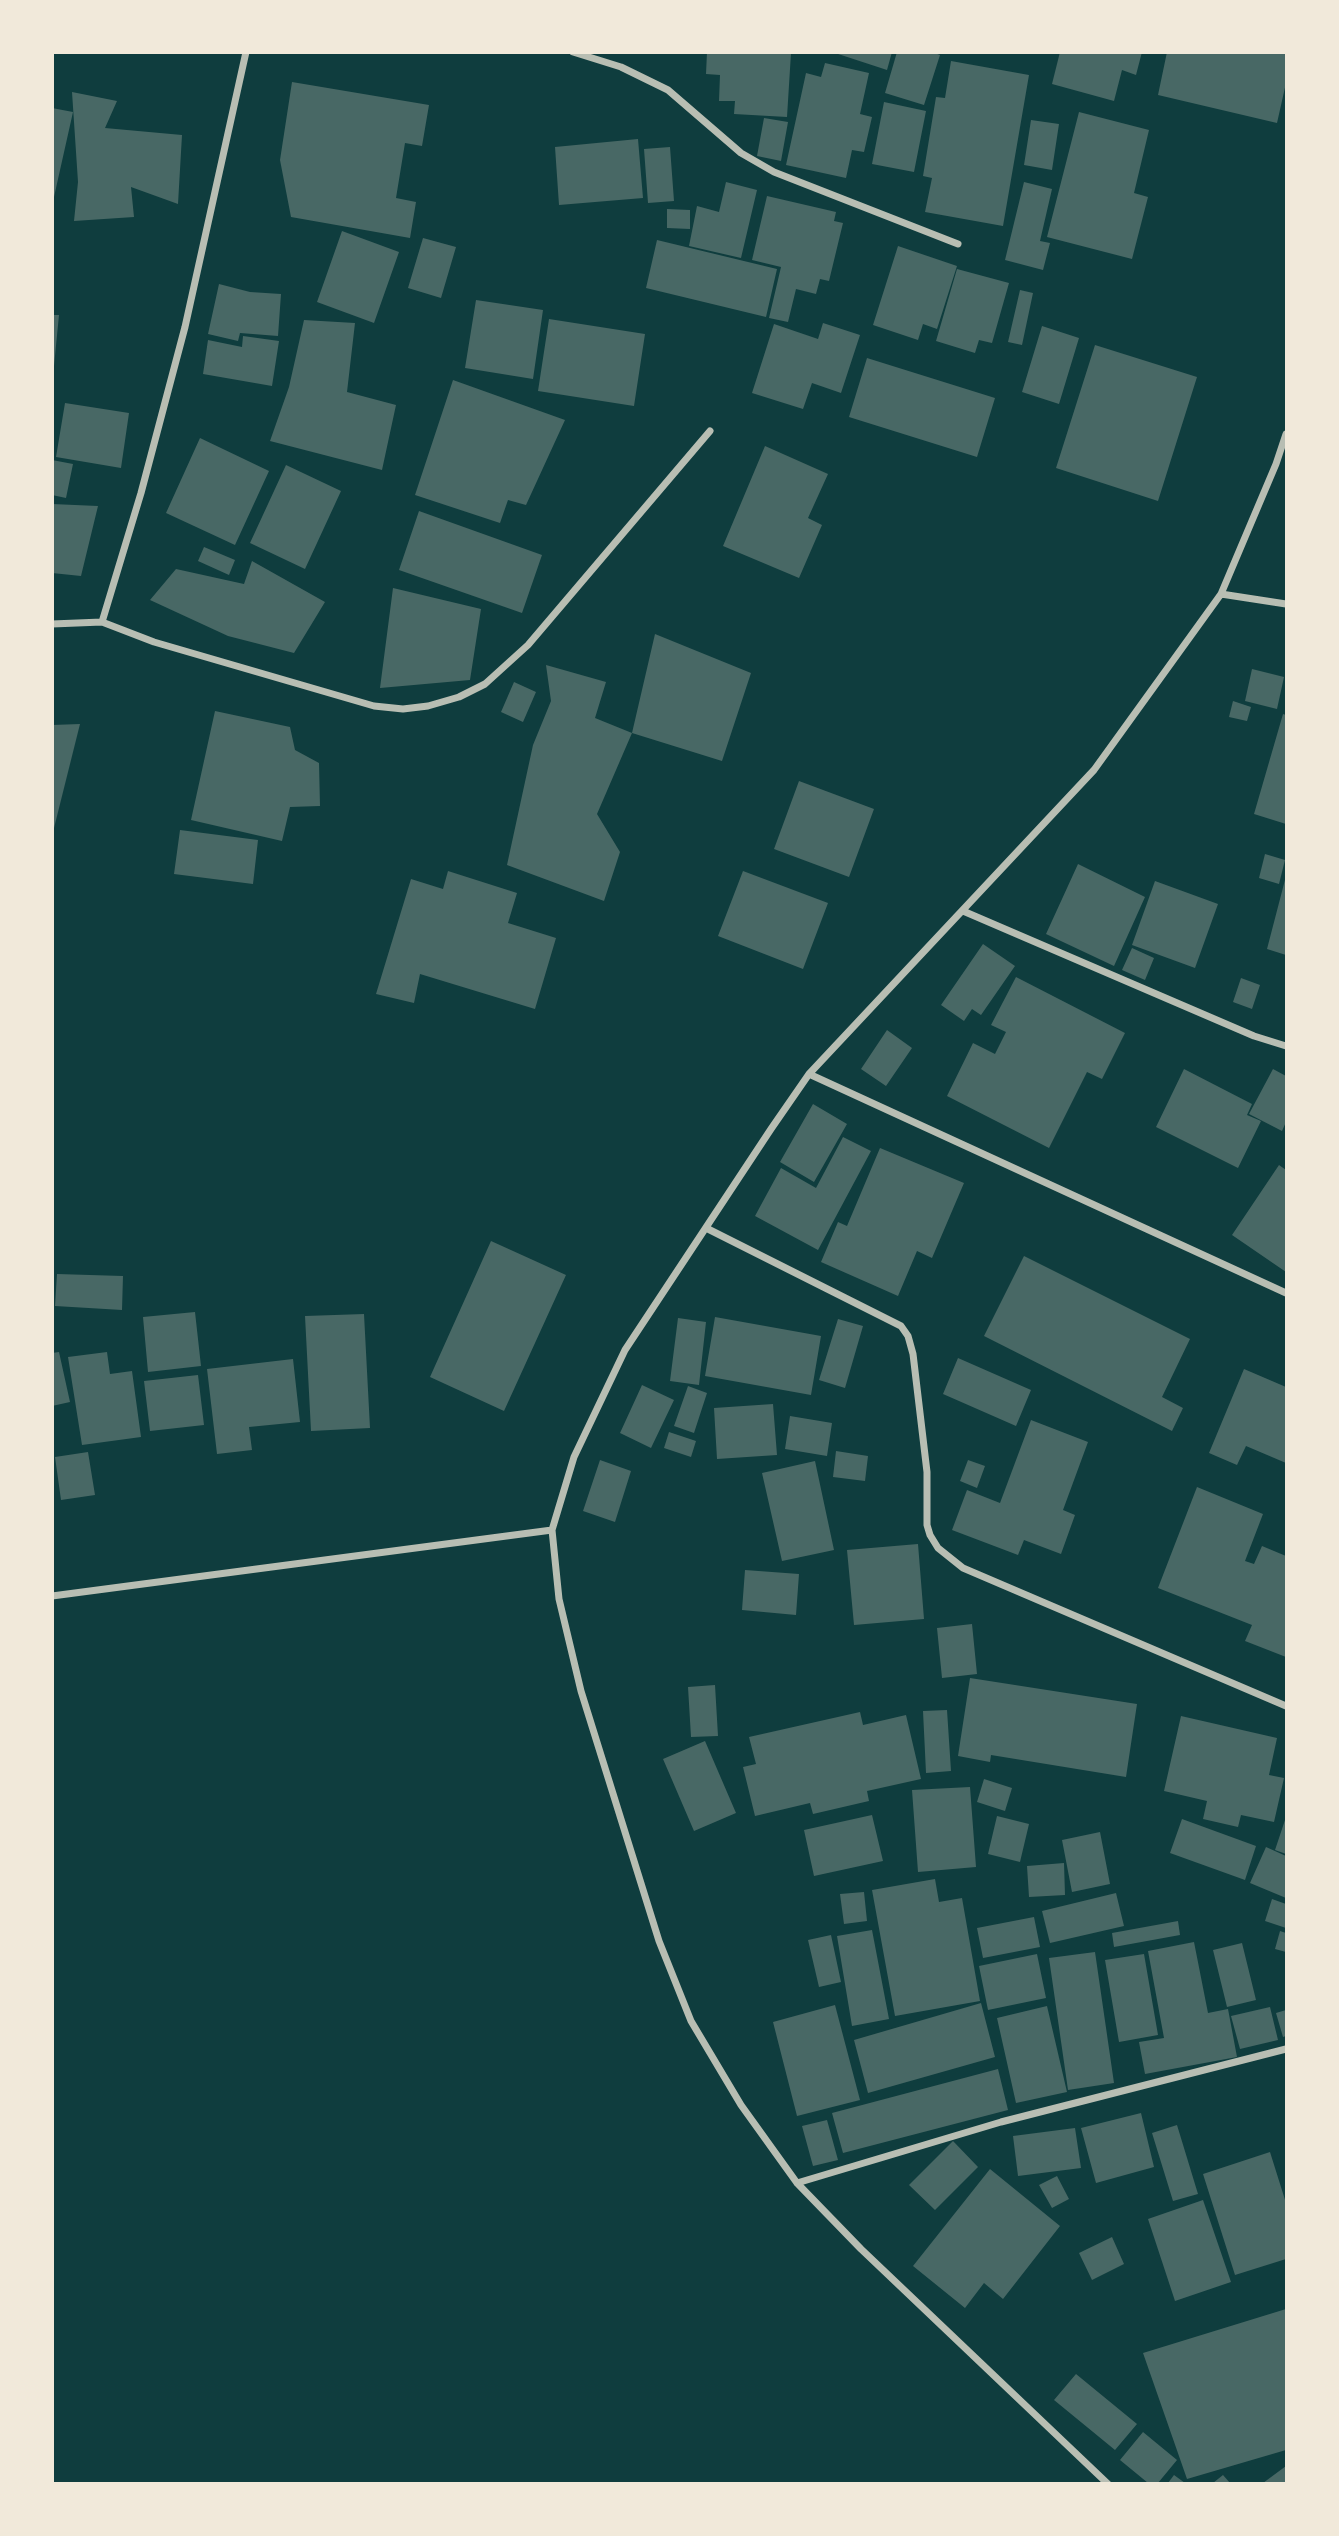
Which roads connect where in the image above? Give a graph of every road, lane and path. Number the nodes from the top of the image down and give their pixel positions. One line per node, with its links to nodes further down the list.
1 (246, 52): 8 (street)
2 (573, 52): 3 (street)
3 (958, 244)
4 (710, 431): 8 (street)
5 (1286, 434): 6 (street)
6 (1221, 594): 7 (street); 10 (street)
7 (1286, 604)
8 (102, 622): 9 (street)
9 (52, 624)
10 (963, 911): 11 (street); 12 (street)
11 (1286, 1046)
12 (809, 1074): 13 (street); 14 (street)
13 (706, 1228): 15 (street); 17 (street)
14 (1286, 1293)
15 (552, 1530): 16 (street); 19 (street)
16 (52, 1596)
17 (1286, 1706)
18 (1286, 2049): 19 (street)
19 (797, 2183): 20 (street)
20 (1108, 2483)

